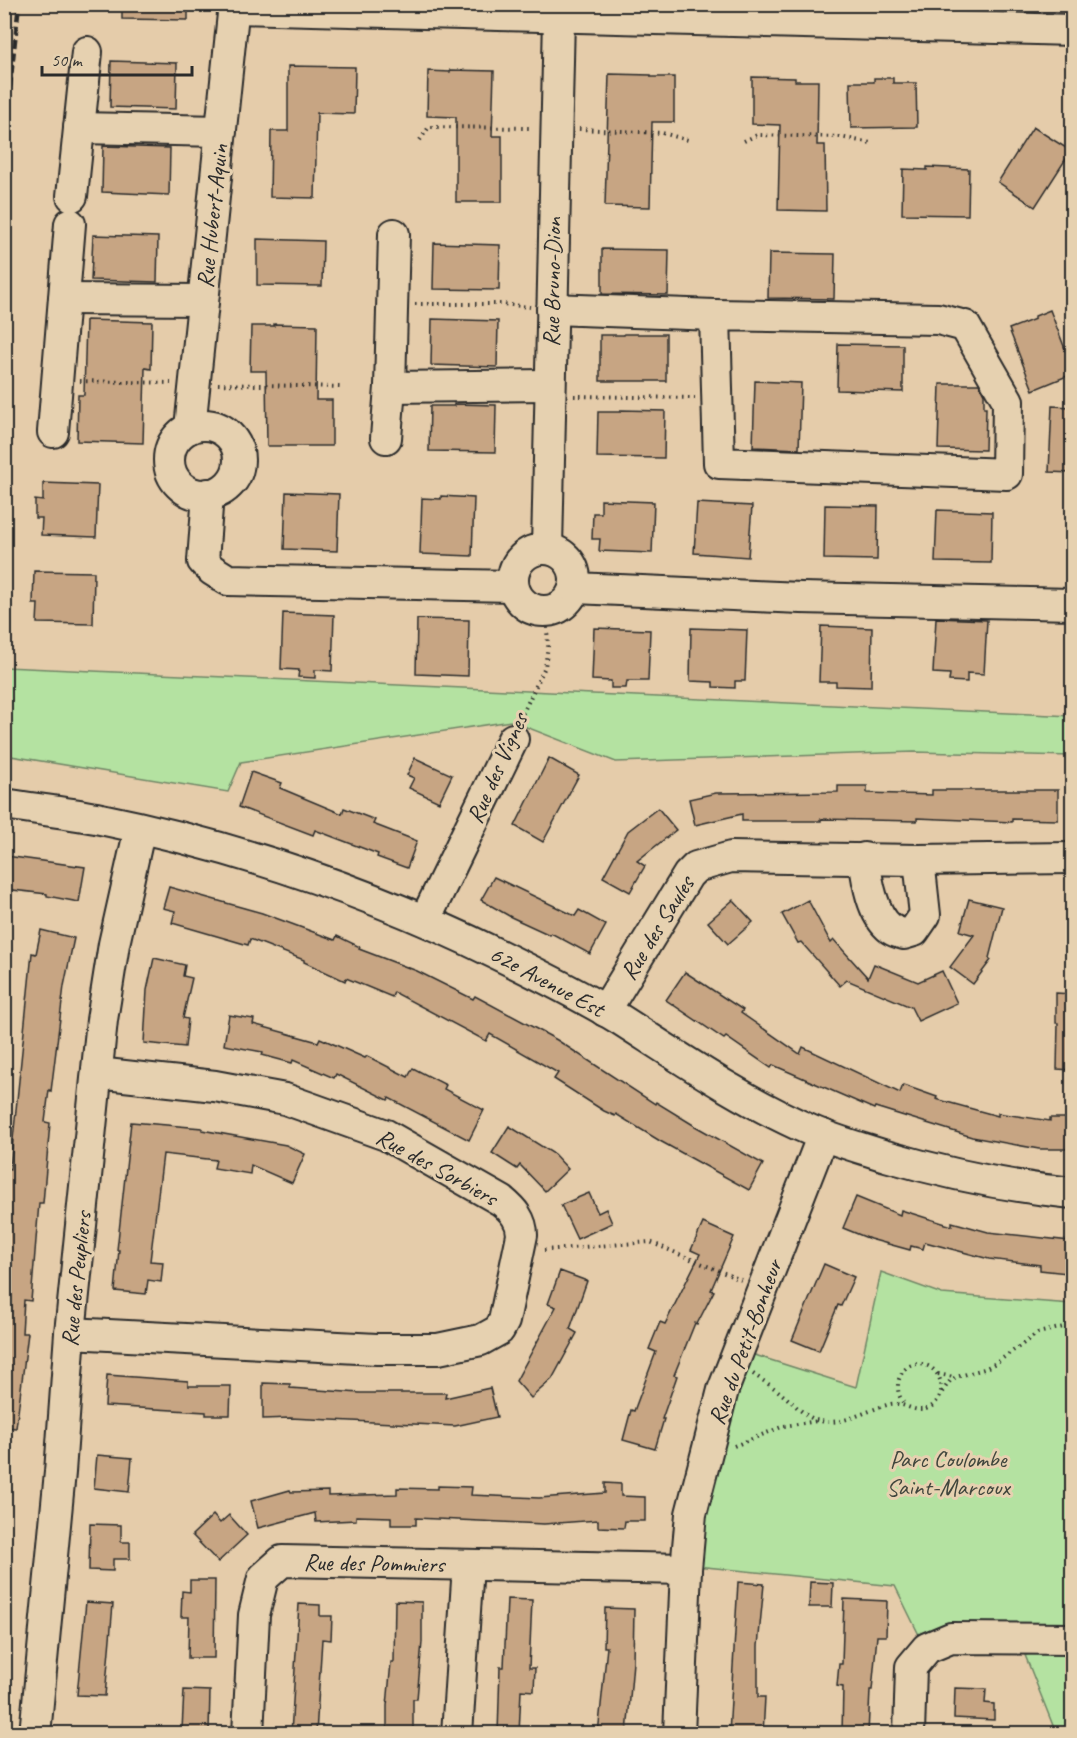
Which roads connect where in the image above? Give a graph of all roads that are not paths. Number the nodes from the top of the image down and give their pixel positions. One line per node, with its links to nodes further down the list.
1 (234, 6): 2 (street); 6 (street, Rue Hubert-Aquin)
2 (559, 17): 3 (street); 10 (street, Rue Bruno-Dion)
3 (1072, 30)
4 (87, 52): 5 (street)
5 (79, 128): 6 (street); 8 (street)
6 (221, 131): 9 (street, Rue Hubert-Aquin)
7 (394, 234): 12 (street)
8 (64, 299): 9 (street); 15 (street)
9 (203, 300): 14 (street, Rue Hubert-Aquin)
10 (552, 309): 11 (street); 13 (street, Rue Bruno-Dion)
11 (715, 315): 11 (street)
12 (390, 387): 13 (street); 16 (street)
13 (550, 391): 18 (street, Rue Bruno-Dion)
14 (189, 428): 17 (street); 17 (street)
15 (53, 432)
16 (386, 438)
17 (208, 494): 19 (street)
18 (547, 548): 19 (street); 20 (street)
19 (513, 586): 20 (street)
20 (575, 588): 21 (street)
21 (1072, 604)
22 (513, 739): 28 (street, Rue des Vignes)
23 (4, 804): 24 (street, 62e Avenue Est)
24 (140, 828): 28 (street, 62e Avenue Est); 30 (street, Rue des Peupliers)
25 (864, 858): 27 (street, Rue des Saules); 27 (street); 29 (street, Rue des Saules)
26 (1072, 858): 27 (street, Rue des Saules)
27 (919, 860)
28 (425, 920): 29 (street, 62e Avenue Est)
29 (605, 1011): 31 (street, 62e Avenue Est)
30 (97, 1072): 33 (street, Rue des Peupliers); 33 (street, Rue des Sorbiers)
31 (824, 1135): 32 (street, 62e Avenue Est); 35 (street, Rue du Petit-Bonheur)
32 (1072, 1193)
33 (70, 1333): 37 (street, Rue des Peupliers)
34 (468, 1565): 35 (street, Rue des Pommiers); 38 (street, Rue des Pommiers); 39 (street, Rue des Pommiers)
35 (686, 1569): 40 (street, Rue du Petit-Bonheur)
36 (1072, 1639): 41 (street)
37 (35, 1734)
38 (248, 1734)
39 (457, 1734)
40 (679, 1734)
41 (909, 1734)

